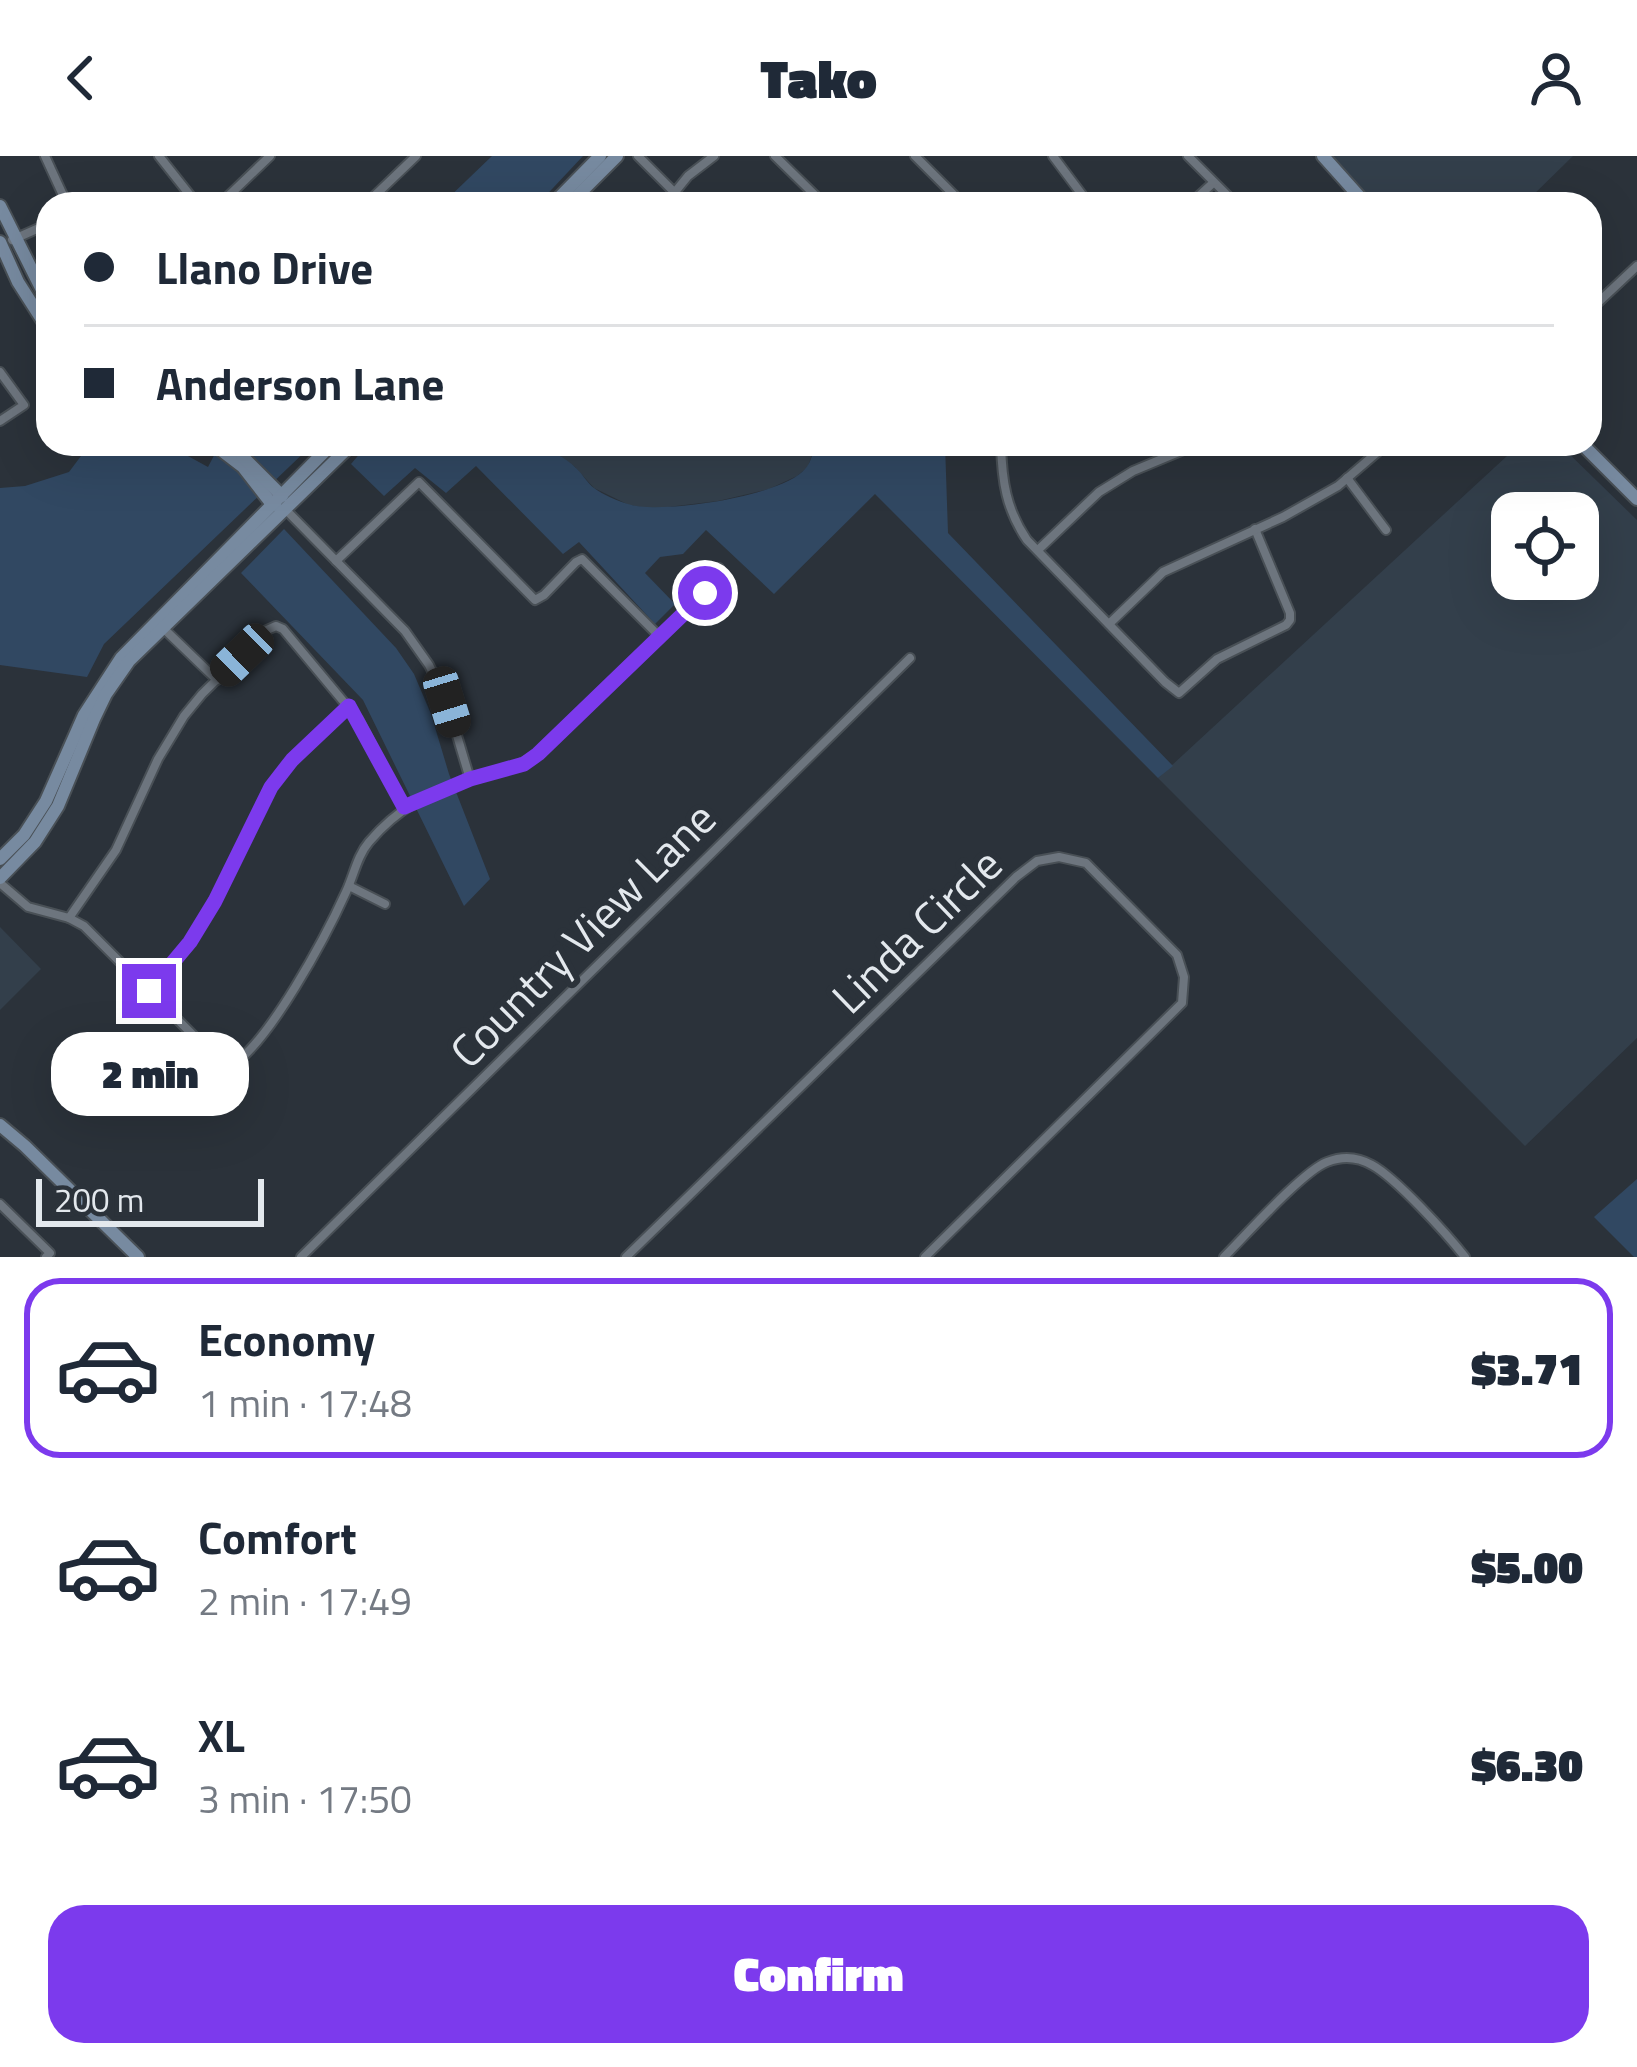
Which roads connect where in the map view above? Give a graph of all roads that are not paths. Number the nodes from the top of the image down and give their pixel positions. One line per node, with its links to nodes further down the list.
1 (45, 156): 15 (street)
2 (159, 156): 16 (street)
3 (270, 156): 17 (street)
4 (416, 156): 18 (street)
5 (600, 156): 19 (street)
6 (617, 156): 20 (street)
7 (638, 156): 21 (street)
8 (714, 156): 21 (street)
9 (775, 156): 22 (street)
10 (915, 156): 23 (street)
11 (1053, 156): 24 (street)
12 (1187, 156): 14 (street)
13 (1323, 156): 27 (street)
14 (1213, 183): 25 (street); 26 (street)
15 (62, 192)
16 (188, 192)
17 (232, 192)
18 (379, 192)
19 (565, 192)
20 (581, 192)
21 (675, 192)
22 (812, 192)
23 (951, 192)
24 (1080, 192)
25 (1203, 192)
26 (1223, 192)
27 (1355, 192)
28 (0, 206): 30 (street)
29 (36, 230): 30 (street)
30 (16, 239): 31 (street); 33 (street)
31 (0, 244): 35 (street)
32 (1637, 266): 34 (street)
33 (36, 278)
34 (1602, 299)
35 (36, 311)
36 (0, 372): 37 (street)
37 (0, 421)
38 (228, 456): 47 (street)
39 (238, 456): 47 (street)
40 (320, 456): 47 (street)
41 (340, 456): 49 (street)
42 (1002, 456): 52 (street)
43 (1169, 456): 52 (street)
44 (1373, 456): 46 (street)
45 (1594, 456): 48 (street)
46 (1347, 478): 50 (street); 51 (street)
47 (276, 498): 49 (street); 55 (street)
48 (1637, 500)
49 (285, 509): 53 (street); 55 (street)
50 (1255, 529): 56 (street); 56 (street)
51 (1386, 530)
52 (1038, 550): 56 (street)
53 (336, 561): 57 (street); 61 (street)
54 (719, 568): 57 (street)
55 (159, 624): 59 (street); 63 (street); 64 (street)
56 (1109, 624)
57 (660, 637): 61 (street)
58 (910, 658): 73 (street, Country View Lane)
59 (217, 680): 60 (street); 67 (street)
60 (349, 706): 62 (street); 68 (street)
61 (470, 779): 62 (street)
62 (404, 807): 65 (street)
63 (0, 859)
64 (0, 880): 67 (street)
65 (349, 886): 66 (street); 68 (street)
66 (386, 904)
67 (69, 917): 68 (street)
68 (149, 991)
69 (0, 1121): 72 (street)
70 (0, 1204): 71 (street)
71 (48, 1255)
72 (138, 1257)
73 (301, 1257)
74 (626, 1257): 75 (street, Linda Circle)
75 (925, 1257)
76 (1224, 1257): 77 (street)
77 (1465, 1257)

